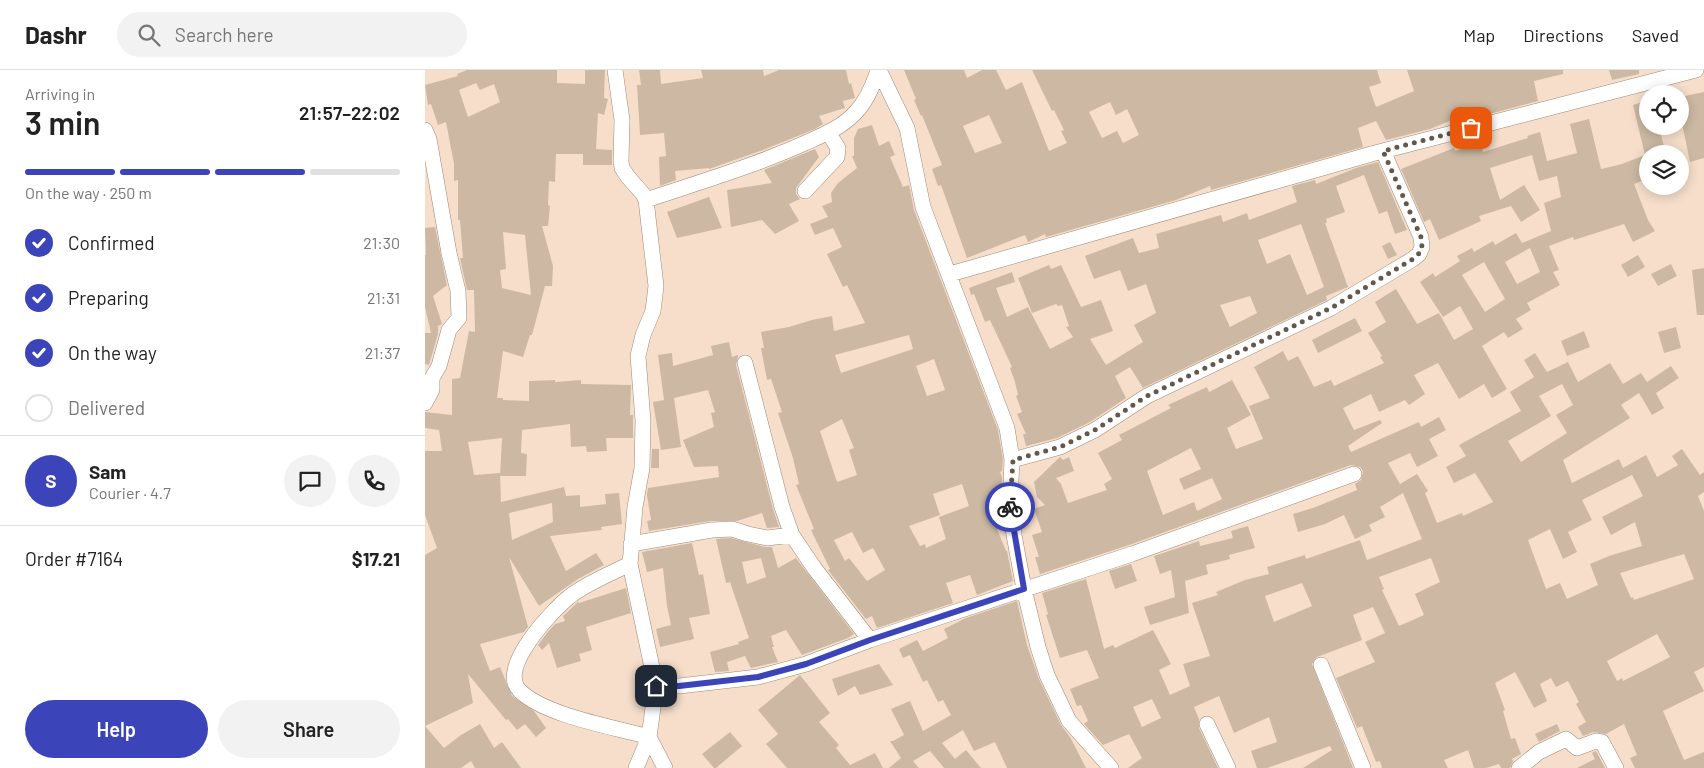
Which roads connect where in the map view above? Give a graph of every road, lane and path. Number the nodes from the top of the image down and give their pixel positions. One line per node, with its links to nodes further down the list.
1 (615, 70): 8 (street)
2 (878, 70): 5 (street); 9 (street)
3 (1697, 70): 6 (street)
4 (425, 130): 11 (street)
5 (828, 132): 7 (street); 8 (street)
6 (1383, 151): 9 (street); 12 (street)
7 (805, 191)
8 (646, 200): 15 (street)
9 (950, 274): 12 (street)
10 (745, 363): 14 (street)
11 (425, 403)
12 (1013, 460): 17 (street)
13 (1354, 474): 17 (street)
14 (792, 534): 15 (street); 18 (street)
15 (631, 544): 16 (street)
16 (630, 564): 20 (street); 22 (street)
17 (1024, 589): 18 (street); 25 (street)
18 (870, 640): 20 (street)
19 (1321, 665): 27 (street)
20 (656, 686): 22 (street)
21 (1207, 724): 26 (street)
22 (649, 737): 23 (street); 24 (street)
23 (636, 768)
24 (665, 768)
25 (1111, 768)
26 (1228, 768)
27 (1363, 768)
28 (1519, 768): 29 (street)
29 (1616, 768)

